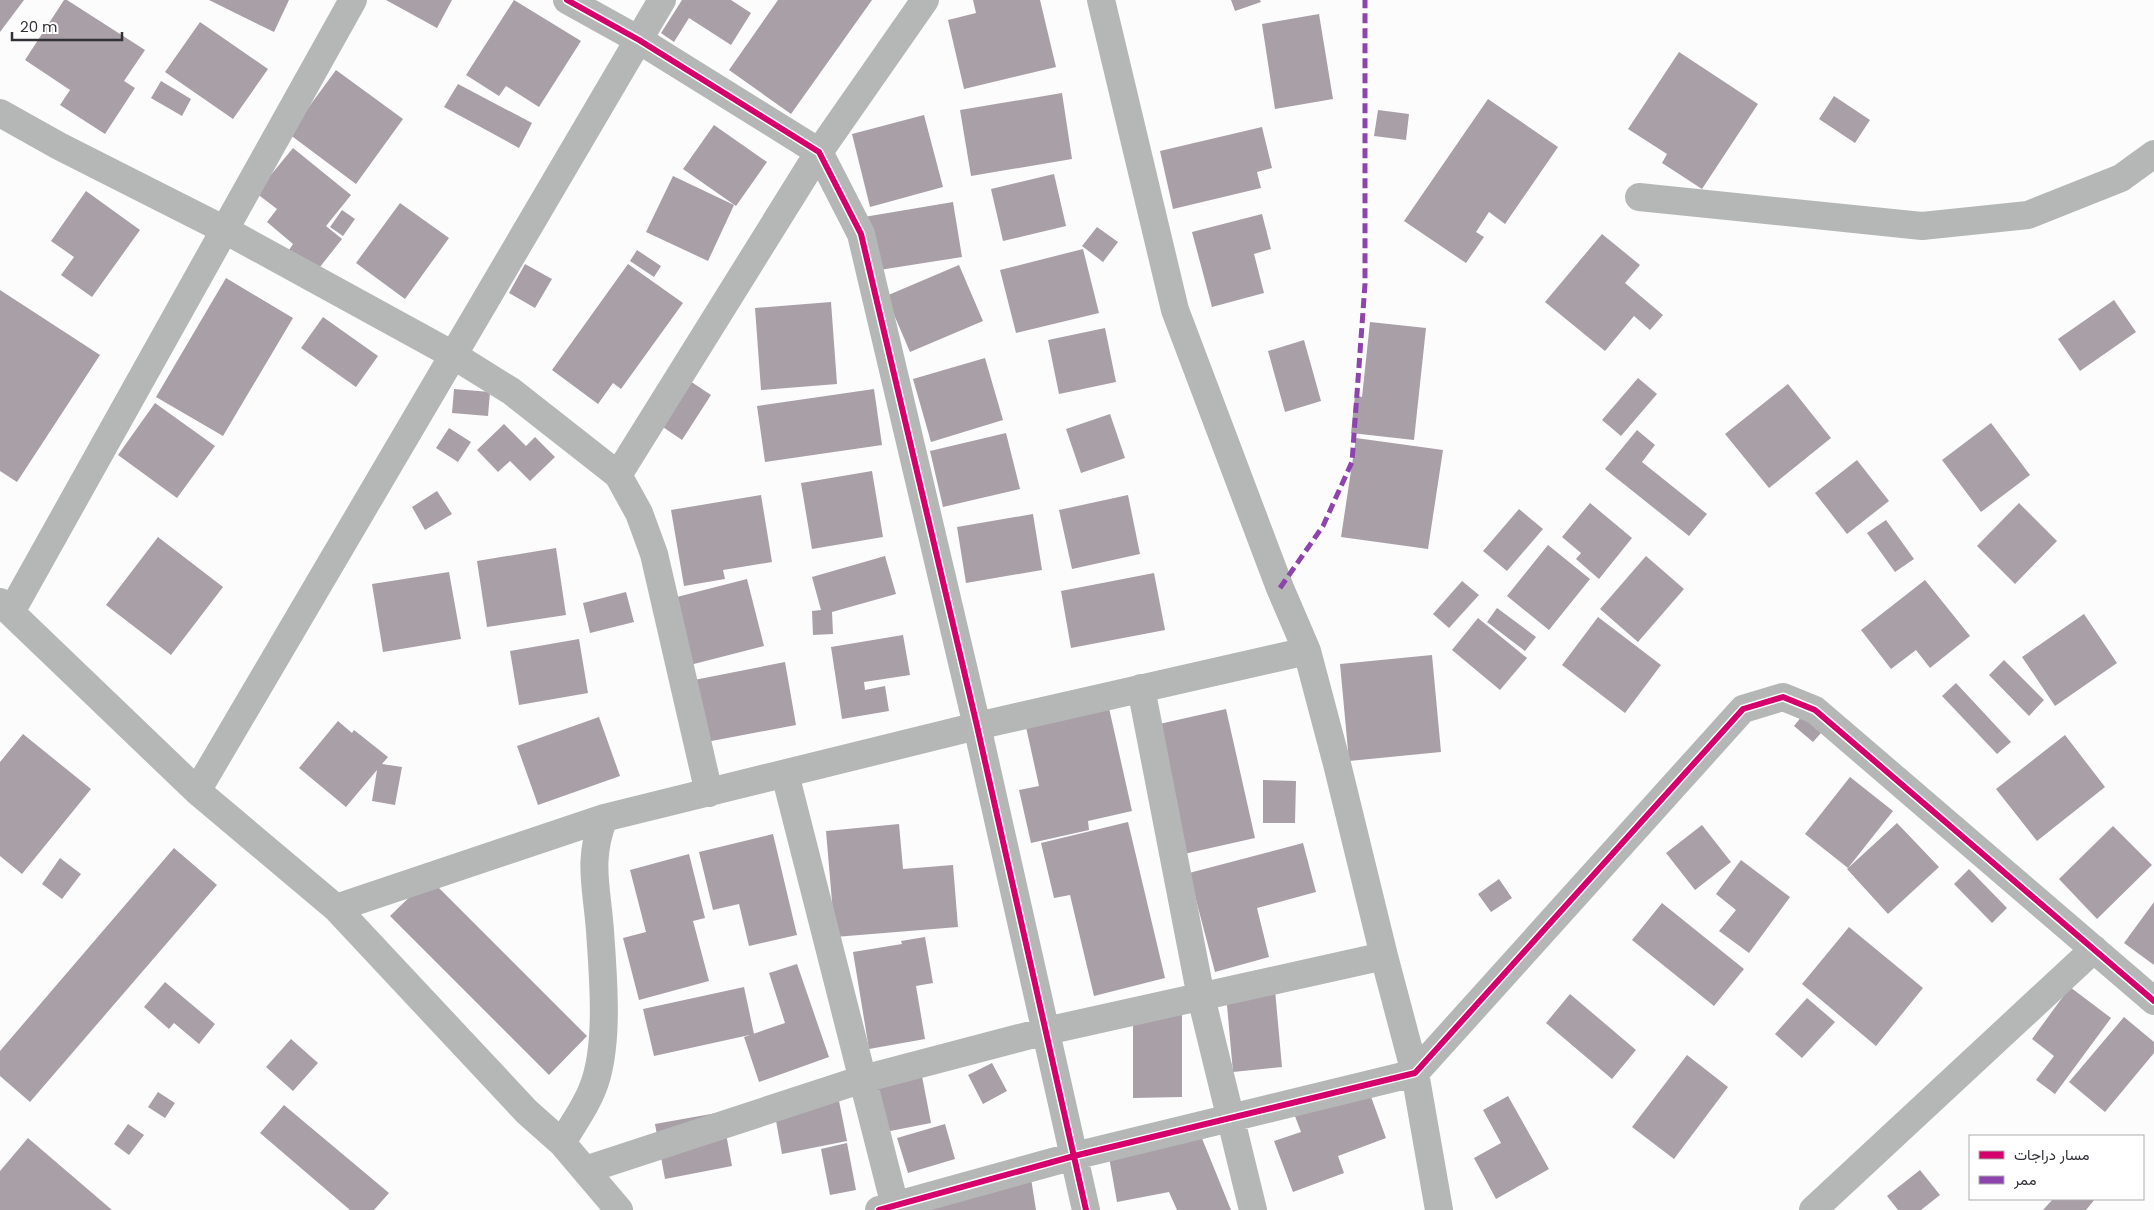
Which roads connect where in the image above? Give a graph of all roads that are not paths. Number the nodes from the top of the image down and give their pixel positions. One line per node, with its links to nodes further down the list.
1 (353, 0): 11 (street)
2 (567, 0): 6 (street)
3 (662, 0): 6 (street)
4 (925, 0): 8 (street)
5 (1101, 0): 15 (street)
6 (639, 40): 8 (street); 12 (street)
7 (0, 113): 11 (street)
8 (819, 152): 13 (street); 17 (street)
9 (2154, 154): 10 (street)
10 (1638, 197)
11 (225, 230): 12 (street); 14 (street)
12 (453, 355): 13 (street); 19 (street)
13 (618, 475): 20 (street)
14 (6, 607): 19 (street)
15 (1307, 651): 16 (street); 24 (street)
16 (1141, 688): 17 (street); 25 (street)
17 (977, 726): 18 (street); 27 (street)
18 (786, 774): 20 (street); 29 (street)
19 (196, 790): 22 (street)
20 (709, 793): 21 (street)
21 (604, 818): 22 (street); 31 (street)
22 (336, 908): 31 (street)
23 (2094, 949): 26 (street); 28 (street); 39 (street)
24 (1384, 956): 25 (street); 28 (street)
25 (1201, 997): 27 (street); 30 (street)
26 (2154, 1001)
27 (1046, 1031): 29 (street); 32 (street)
28 (1415, 1073): 30 (street); 38 (street)
29 (863, 1079): 33 (street); 34 (street)
30 (1229, 1118): 32 (street); 37 (street)
31 (562, 1143): 33 (street)
32 (1074, 1156): 34 (street); 36 (street)
33 (585, 1170): 35 (street)
34 (890, 1208)
35 (619, 1210)
36 (1086, 1210)
37 (1253, 1210)
38 (1439, 1210)
39 (1813, 1210)

